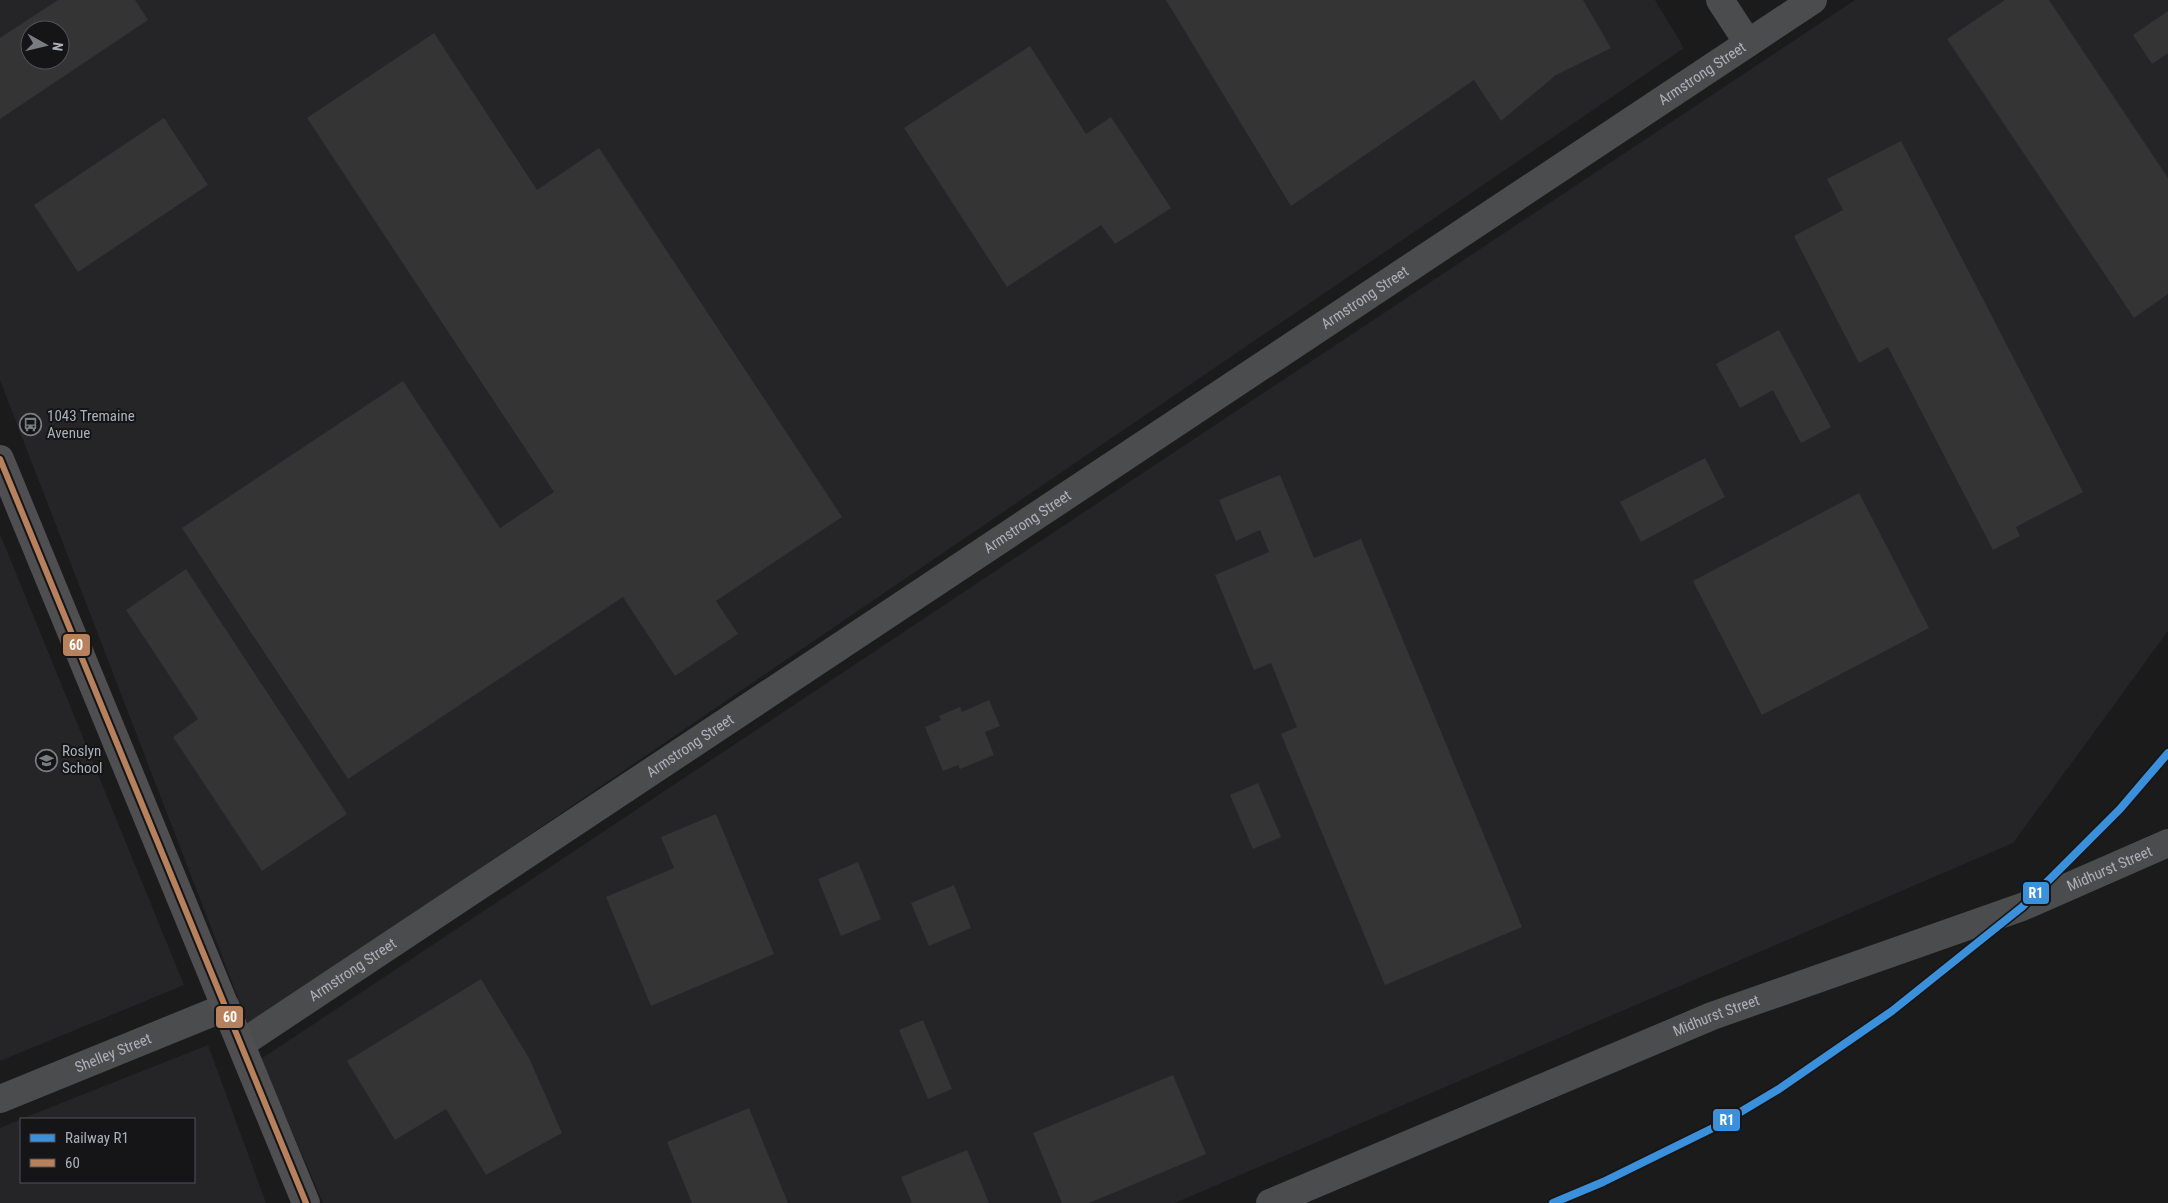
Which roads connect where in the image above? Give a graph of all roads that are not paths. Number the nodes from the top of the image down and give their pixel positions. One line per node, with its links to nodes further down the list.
1 (1720, 0): 3 (street)
2 (1813, 0): 3 (street, Armstrong Street)
3 (1748, 43): 7 (street, Armstrong Street)
4 (0, 459): 6 (main road)
5 (2168, 843): 10 (street, Midhurst Street)
6 (226, 1007): 7 (main road); 8 (street, Shelley Street)
7 (241, 1044): 9 (main road)
8 (0, 1099)
9 (306, 1203)
10 (1270, 1203)

